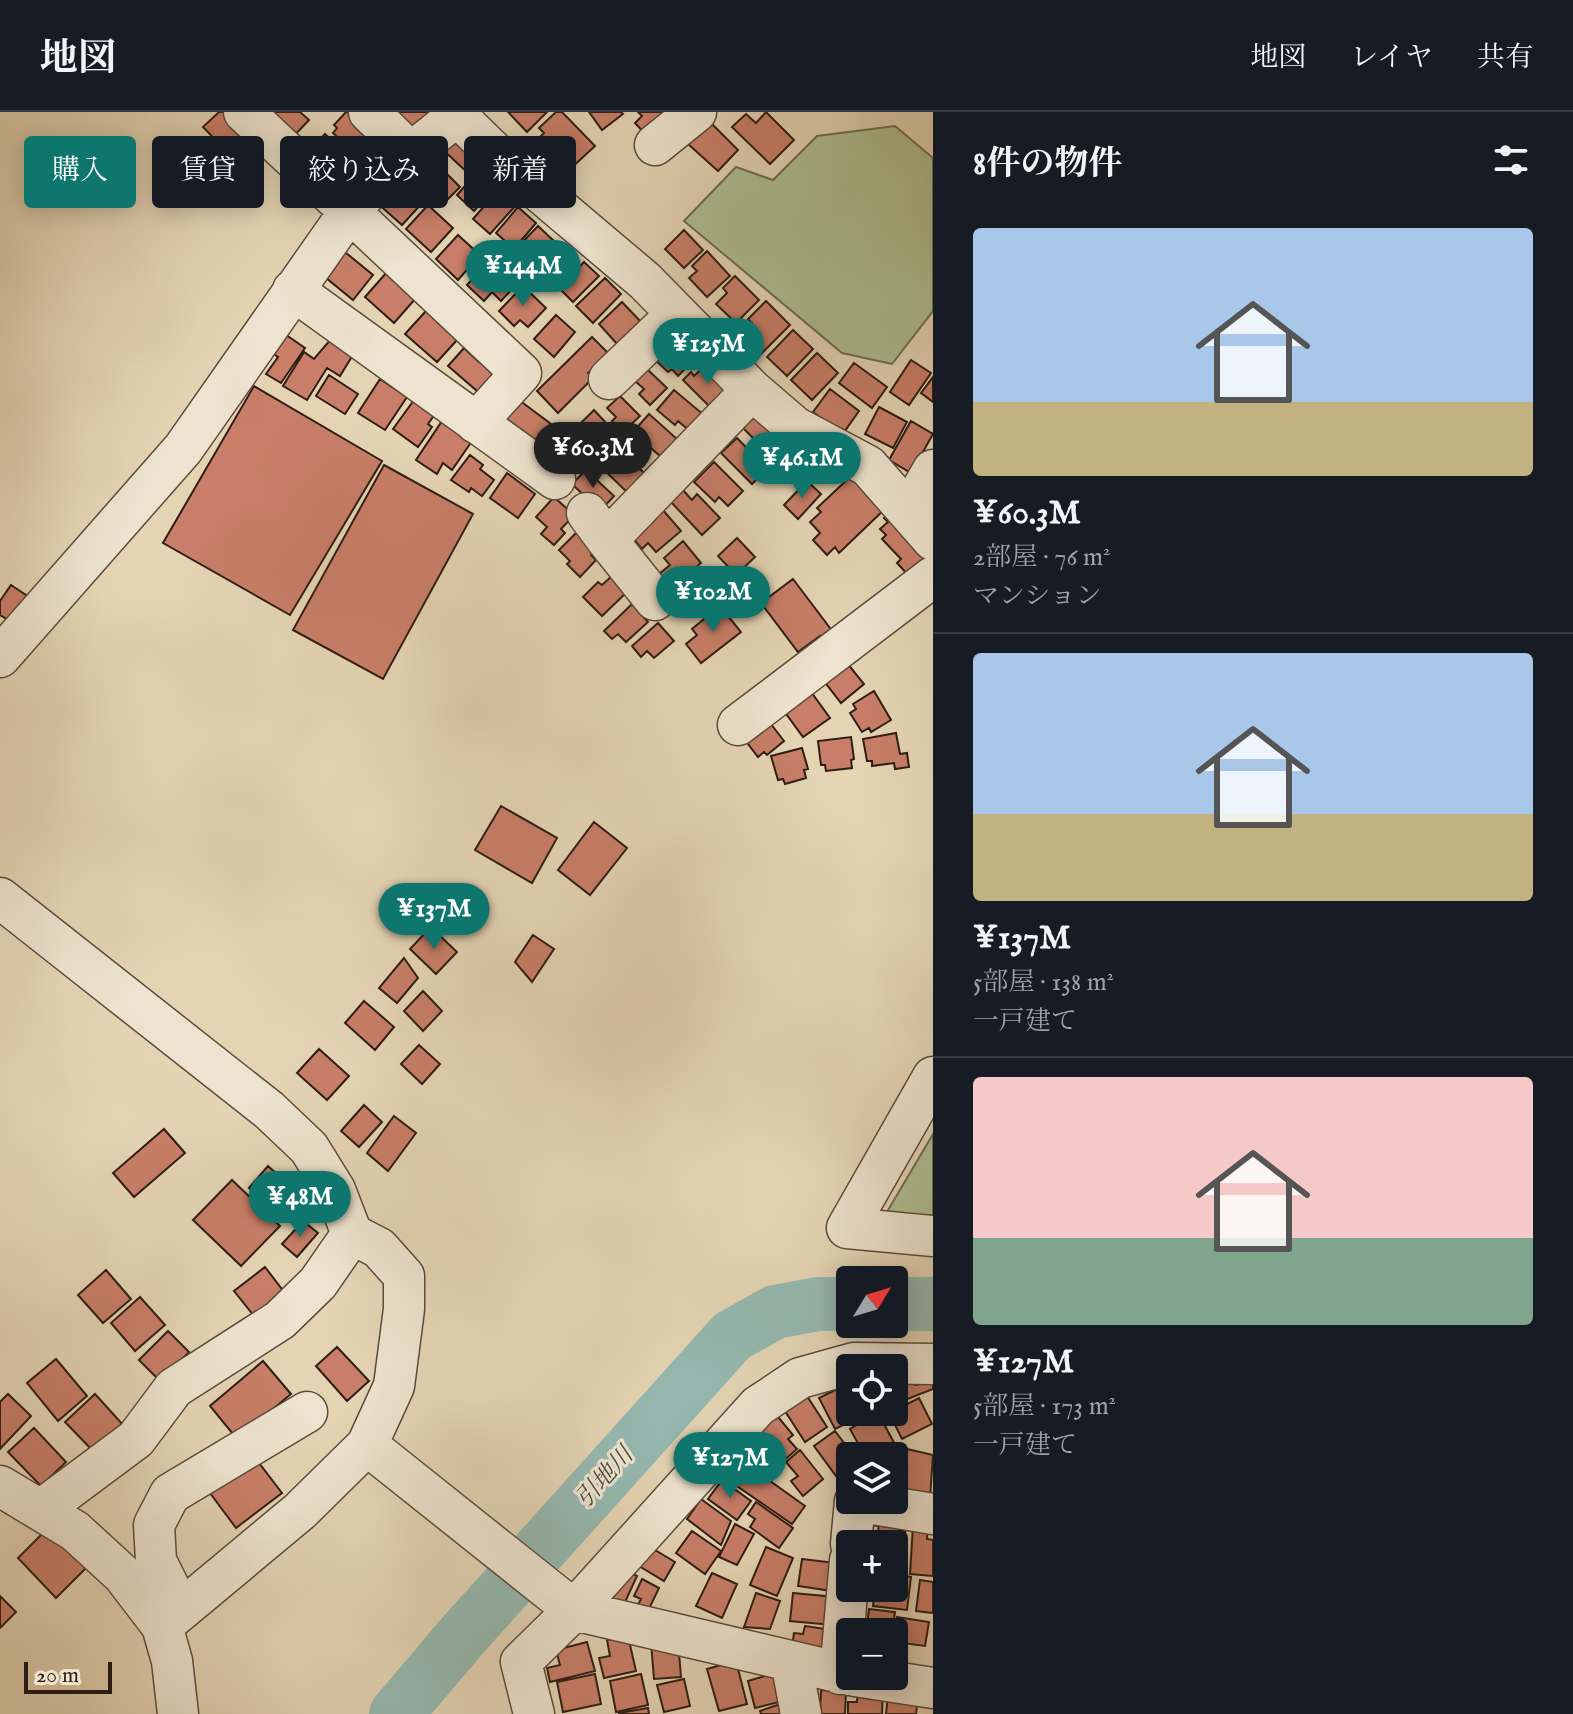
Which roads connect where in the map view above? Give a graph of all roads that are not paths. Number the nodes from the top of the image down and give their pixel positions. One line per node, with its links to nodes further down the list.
1 (244, 112): 9 (street)
2 (369, 112): 5 (street)
3 (696, 112): 7 (street)
4 (460, 114): 6 (street); 11 (street)
5 (394, 136)
6 (431, 136)
7 (655, 145)
8 (353, 208): 9 (street)
9 (349, 212): 10 (street); 14 (street)
10 (293, 290): 14 (street); 20 (street)
11 (677, 314): 12 (street); 13 (street)
12 (609, 379)
13 (752, 390): 17 (street); 19 (street)
14 (476, 423): 16 (street)
15 (933, 470): 17 (street)
16 (555, 479)
17 (921, 526)
18 (933, 577): 21 (street)
19 (655, 600)
20 (0, 657)
21 (738, 725)
22 (0, 898): 24 (street)
23 (933, 1077): 25 (street)
24 (352, 1234): 28 (street); 30 (street)
25 (933, 1236)
26 (933, 1364): 33 (street)
27 (307, 1412): 34 (street)
28 (367, 1445): 33 (street); 34 (street)
29 (0, 1486): 30 (street)
30 (42, 1509): 34 (street)
31 (933, 1514): 32 (street)
32 (852, 1530)
33 (564, 1603): 35 (street); 40 (street)
34 (171, 1618): 39 (street)
35 (791, 1661): 36 (street); 41 (street)
36 (836, 1672)
37 (908, 1684): 38 (street)
38 (933, 1688)
39 (178, 1714)
40 (534, 1714)
41 (801, 1714)

